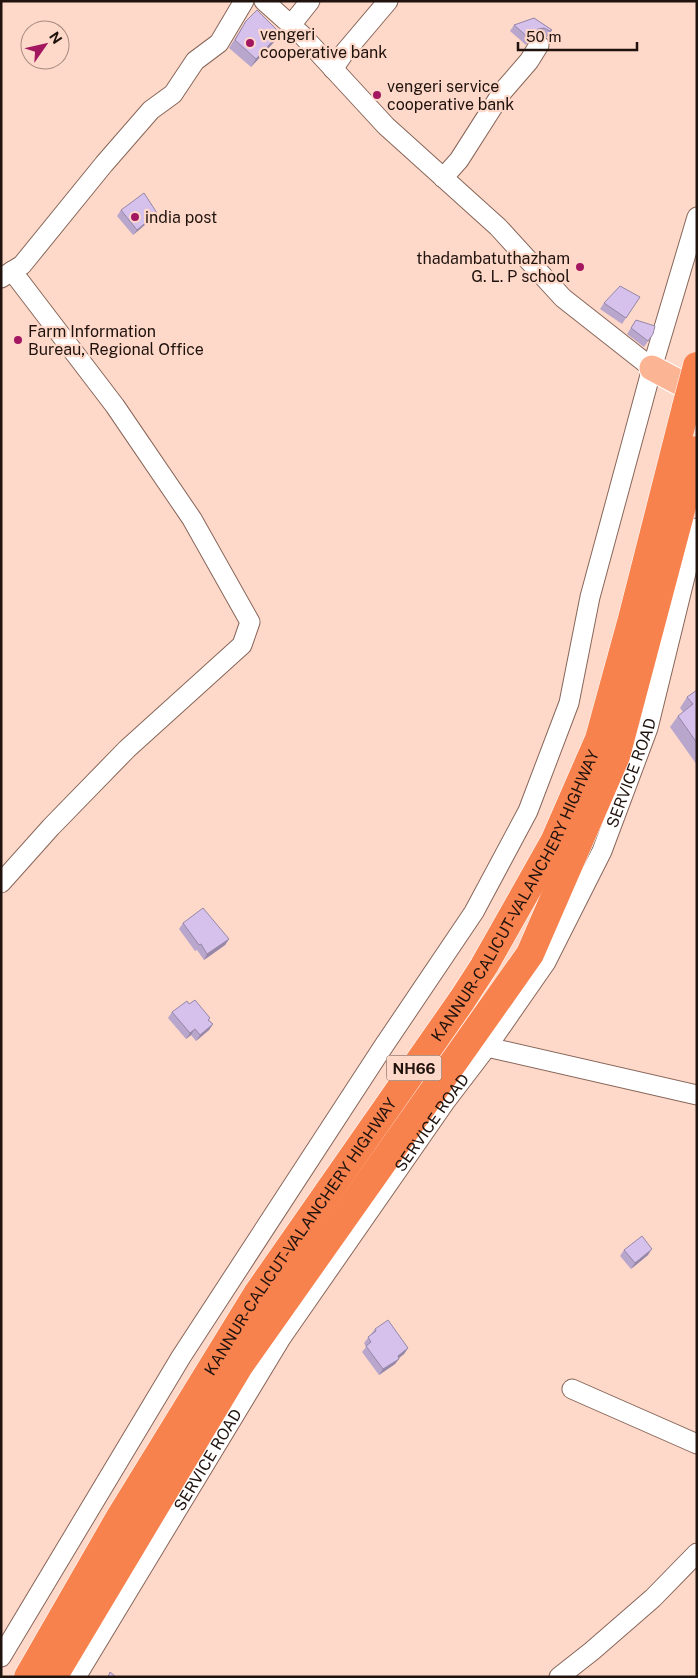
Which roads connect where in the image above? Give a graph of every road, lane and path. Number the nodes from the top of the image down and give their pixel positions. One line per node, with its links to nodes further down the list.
1 (244, 1): 10 (street)
2 (264, 1): 5 (street)
3 (310, 1): 5 (street)
4 (388, 1): 7 (street)
5 (292, 27): 7 (street)
6 (539, 45): 8 (street)
7 (333, 69): 8 (street)
8 (443, 178): 12 (street)
9 (697, 217): 12 (street)
10 (7, 275): 16 (street)
11 (697, 366): 13 (highway, KANNUR-CALICUT-VALANCHERY HIGHWAY / NH66, bridge)
12 (652, 368): 13 (main road); 22 (street)
13 (691, 400): 23 (highway, KANNUR-CALICUT-VALANCHERY HIGHWAY / NH66)
14 (697, 450): 24 (highway, NH66)
15 (697, 528): 17 (street, SERVICE ROAD)
16 (1, 883)
17 (487, 1047): 18 (street); 25 (street, SERVICE ROAD)
18 (697, 1096)
19 (572, 1389): 20 (street)
20 (697, 1444)
21 (697, 1552): 26 (street)
22 (1, 1657)
23 (28, 1677)
24 (53, 1677)
25 (76, 1677)
26 (559, 1677)

